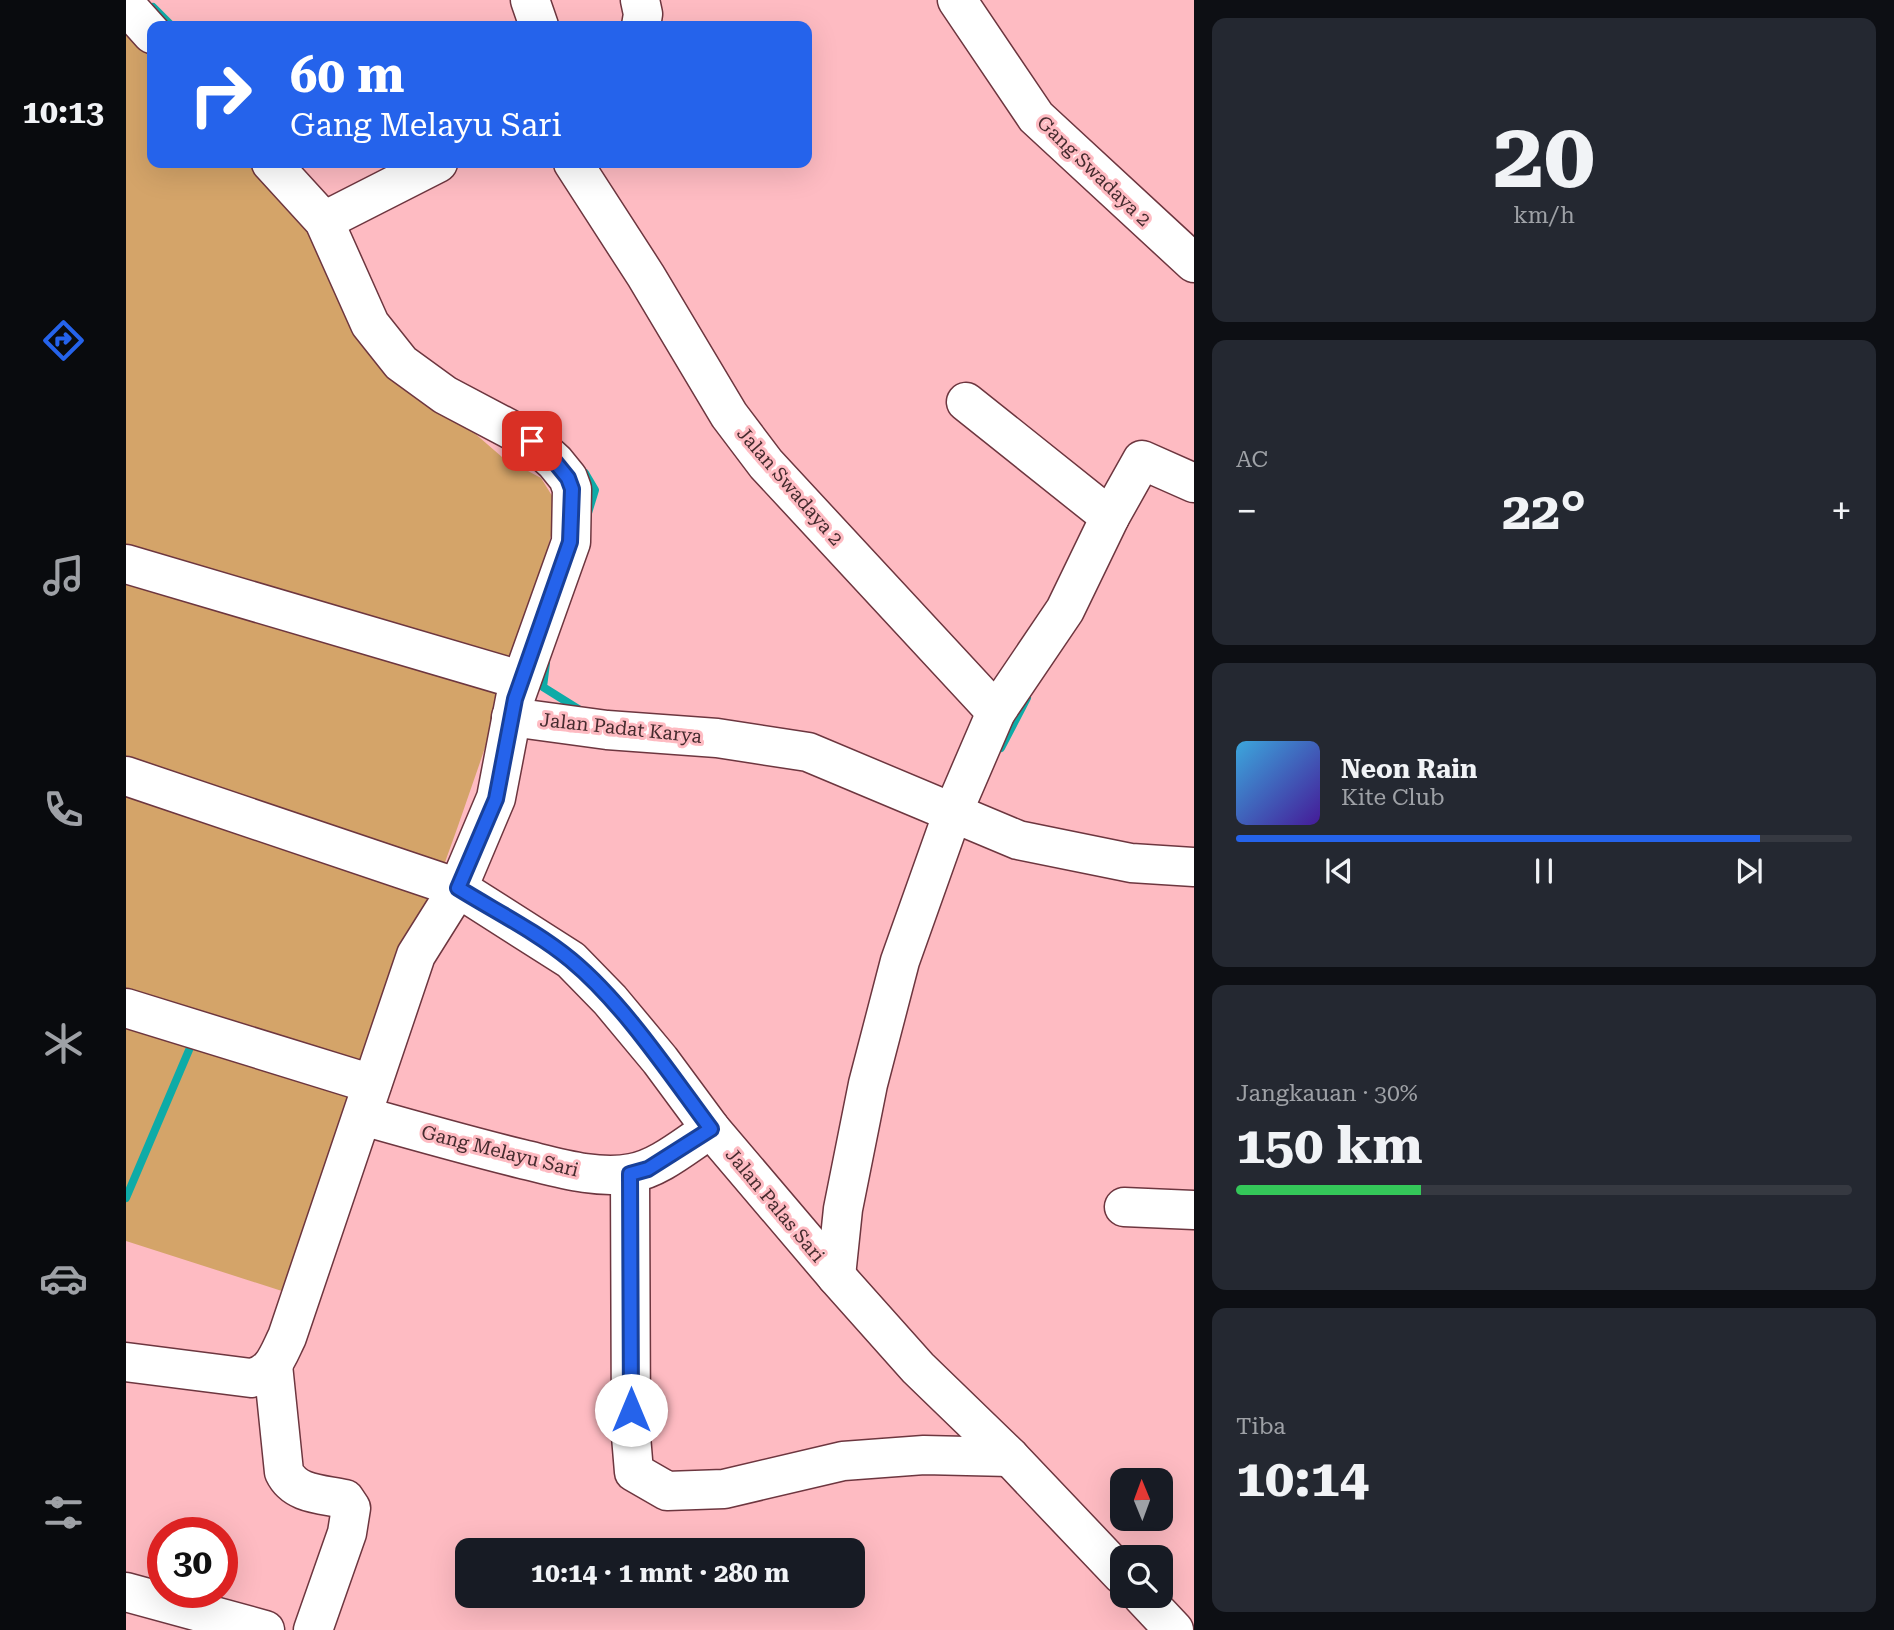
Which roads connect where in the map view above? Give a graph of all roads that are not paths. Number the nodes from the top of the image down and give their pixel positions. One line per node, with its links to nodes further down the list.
1 (530, 0): 5 (street)
2 (640, 0): 6 (street)
3 (957, 0): 12 (street, Gang Swadaya 2)
4 (126, 5): 7 (street)
5 (537, 21)
6 (642, 21)
7 (147, 28)
8 (275, 168): 11 (street, Jalan Padat Karya)
9 (428, 168): 11 (street)
10 (576, 168): 18 (street, Jalan Swadaya 2)
11 (324, 222): 17 (street, Jalan Padat Karya)
12 (1194, 263)
13 (966, 402): 15 (street)
14 (1194, 483): 15 (street)
15 (1110, 517): 18 (street)
16 (126, 564): 17 (street)
17 (520, 680): 19 (street, Jalan Padat Karya)
18 (996, 712): 21 (street)
19 (512, 717): 21 (street, Jalan Padat Karya); 23 (street)
20 (126, 776): 23 (street, Jalan Palas Sari)
21 (953, 812): 22 (street, Jalan Padat Karya); 30 (street)
22 (1194, 867)
23 (458, 888): 25 (street); 26 (street, Jalan Palas Sari)
24 (126, 1008): 25 (street, Gang Melayu Sari)
25 (368, 1100): 27 (street, Gang Melayu Sari); 32 (street)
26 (711, 1129): 27 (street, Gang Melayu Sari); 30 (street, Jalan Palas Sari)
27 (630, 1174): 33 (street)
28 (1125, 1207): 29 (street)
29 (1194, 1210)
30 (836, 1276): 33 (street, Jalan Palas Sari)
31 (126, 1362): 32 (street)
32 (273, 1365): 38 (street)
33 (1010, 1457): 34 (street, Jalan Palas Sari)
34 (1110, 1562)
35 (126, 1591): 37 (street)
36 (1153, 1608): 39 (street)
37 (265, 1630)
38 (313, 1630)
39 (1174, 1630)

